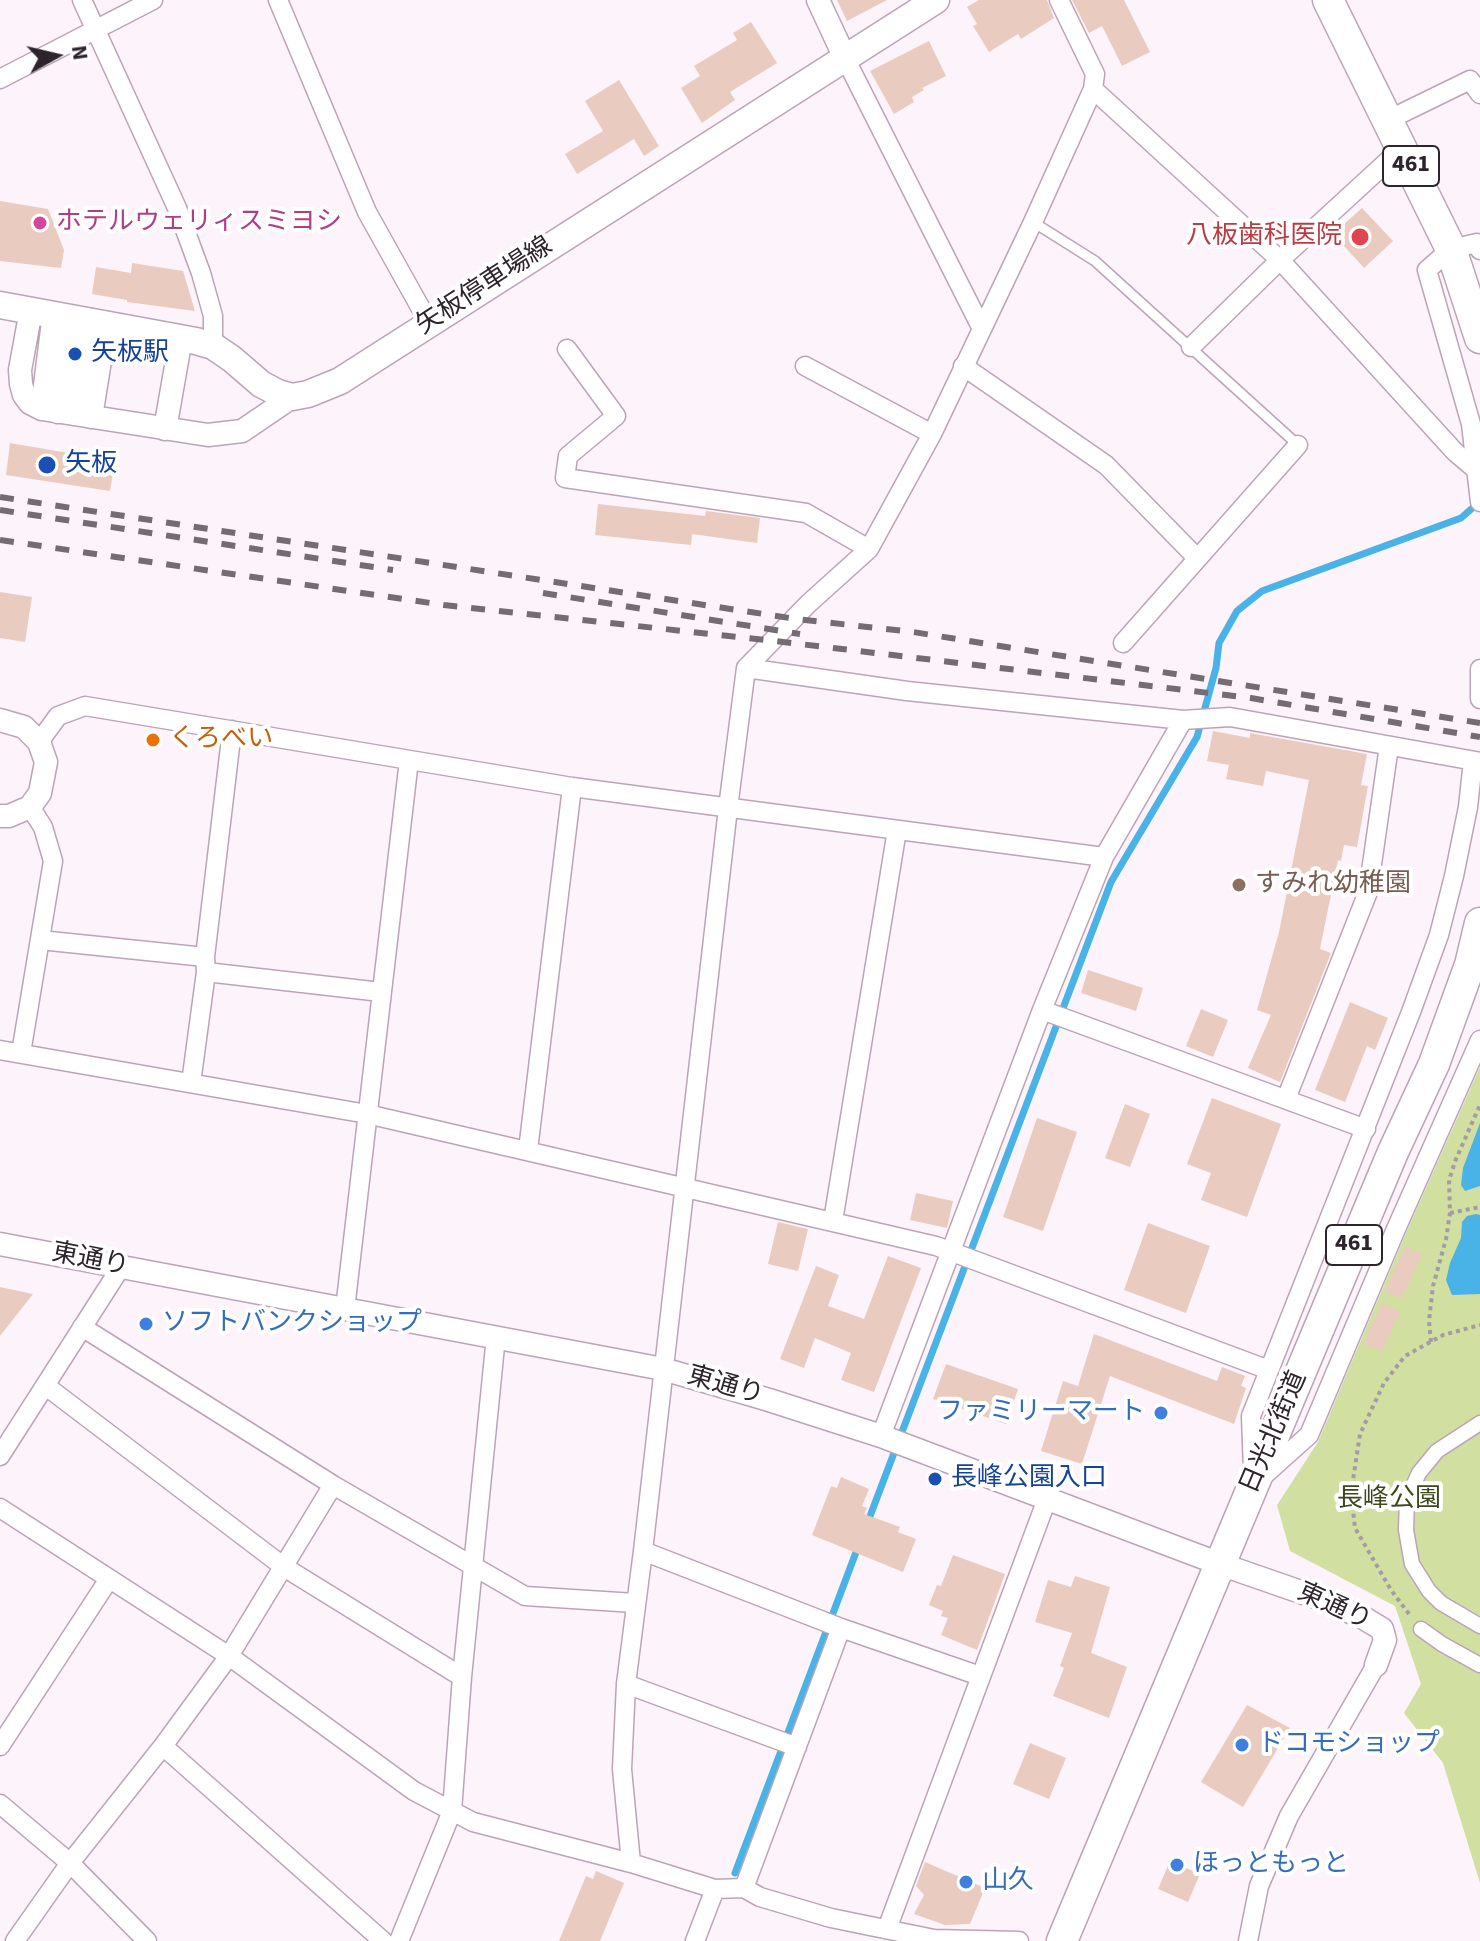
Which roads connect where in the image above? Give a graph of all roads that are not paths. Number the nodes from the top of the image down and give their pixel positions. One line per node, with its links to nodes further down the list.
1 (82, 0): 8 (street)
2 (153, 0): 8 (street)
3 (278, 0): 20 (street)
4 (818, 0): 9 (street)
5 (936, 0): 9 (main road, 矢板停車場線)
6 (1059, 0): 11 (street)
7 (1328, 0): 13 (highway, 461)
8 (95, 29): 10 (street); 24 (street)
9 (845, 58): 20 (main road, 矢板停車場線); 21 (street)
10 (0, 79)
11 (1093, 89): 15 (street); 17 (street)
12 (1480, 94): 13 (street)
13 (1388, 120): 14 (highway, 461)
14 (1402, 148): 16 (highway, 461); 17 (street)
15 (1033, 222): 21 (street); 25 (lane)
16 (1465, 250): 23 (highway, 461); 34 (street)
17 (1280, 260): 25 (street); 34 (street)
18 (0, 305): 19 (main road)
19 (70, 317): 22 (main road); 30 (street); 30 (street)
20 (429, 323): 29 (main road, 矢板停車場線)
21 (982, 329): 28 (street)
22 (181, 338): 24 (main road); 31 (street)
23 (1480, 338)
24 (213, 346): 29 (main road)
25 (1191, 347): 33 (lane)
26 (567, 349): 36 (street)
27 (805, 366): 32 (street)
28 (963, 366): 32 (street); 37 (street)
29 (292, 397): 31 (street)
30 (66, 413): 31 (street)
31 (165, 429)
32 (932, 434): 36 (street)
33 (1298, 445): 37 (street)
34 (1475, 469): 35 (street)
35 (1480, 502)
36 (869, 549): 39 (street)
37 (1197, 558): 38 (street)
38 (1123, 643)
39 (746, 668): 43 (street); 51 (street)
40 (1480, 669): 41 (street)
41 (1480, 699)
42 (0, 720): 45 (street)
43 (1183, 720): 46 (street); 54 (street)
44 (232, 730): 45 (street); 47 (street); 57 (street)
45 (39, 742): 50 (street)
46 (1389, 746): 48 (street); 64 (street)
47 (409, 760): 49 (street); 58 (street)
48 (1477, 761): 66 (street)
49 (572, 787): 51 (street); 67 (street)
50 (30, 807): 52 (street); 56 (street)
51 (728, 808): 53 (street); 68 (street)
52 (0, 816)
53 (897, 830): 54 (street); 69 (street)
54 (1104, 857): 59 (street)
55 (1480, 923): 83 (highway, 日光北街道 / 461)
56 (40, 940): 57 (street); 62 (street)
57 (206, 964): 58 (street); 63 (street)
58 (381, 992): 65 (street)
59 (1042, 1010): 64 (street); 71 (street)
60 (1480, 1040): 83 (street)
61 (0, 1050): 62 (street)
62 (21, 1053): 63 (street)
63 (191, 1083): 65 (street)
64 (1286, 1099): 66 (street)
65 (367, 1114): 67 (street); 73 (street)
66 (1366, 1129): 77 (street)
67 (528, 1150): 68 (street)
68 (685, 1188): 69 (street); 76 (street)
69 (833, 1221): 71 (street)
70 (0, 1244): 72 (street, 東通り)
71 (951, 1252): 77 (street); 80 (street)
72 (121, 1267): 73 (street, 東通り); 74 (street)
73 (345, 1309): 75 (street, 東通り)
74 (82, 1327): 78 (street); 82 (street)
75 (496, 1336): 76 (street, 東通り); 89 (street)
76 (663, 1369): 80 (street, 東通り); 86 (street)
77 (1269, 1370): 83 (street)
78 (46, 1386): 81 (street); 88 (street)
79 (1480, 1423): 92 (street)
80 (881, 1436): 84 (street, 東通り)
81 (0, 1456)
82 (333, 1485): 88 (street); 89 (street)
83 (1253, 1485): 87 (highway, 日光北街道 / 461)
84 (1047, 1499): 87 (street, 東通り); 98 (street)
85 (0, 1508): 90 (street)
86 (643, 1551): 91 (street); 93 (street)
87 (1220, 1564): 96 (street, 東通り); 117 (highway, 日光北街道 / 461)
88 (284, 1567): 95 (street); 99 (street)
89 (474, 1567): 91 (street); 99 (street)
90 (109, 1579): 95 (street); 101 (street)
91 (635, 1603): 100 (street)
92 (1480, 1626)
93 (841, 1628): 98 (street); 103 (street)
94 (1421, 1629): 97 (street)
95 (229, 1656): 102 (street); 105 (street)
96 (1376, 1665): 118 (street)
97 (1480, 1665)
98 (980, 1676): 110 (street)
99 (462, 1677): 105 (street)
100 (626, 1684): 103 (street); 107 (street)
101 (0, 1746)
102 (163, 1746): 106 (street); 113 (street)
103 (797, 1747): 108 (street)
104 (0, 1804): 106 (street)
105 (452, 1811): 107 (street); 114 (street)
106 (70, 1863): 111 (street); 112 (street)
107 (631, 1863): 109 (street)
108 (744, 1888): 109 (street); 110 (street)
109 (715, 1889): 115 (street)
110 (887, 1929): 116 (street)
111 (15, 1941)
112 (147, 1941)
113 (383, 1941)
114 (399, 1941)
115 (695, 1941)
116 (1019, 1941)
117 (1062, 1941)
118 (1248, 1941)

